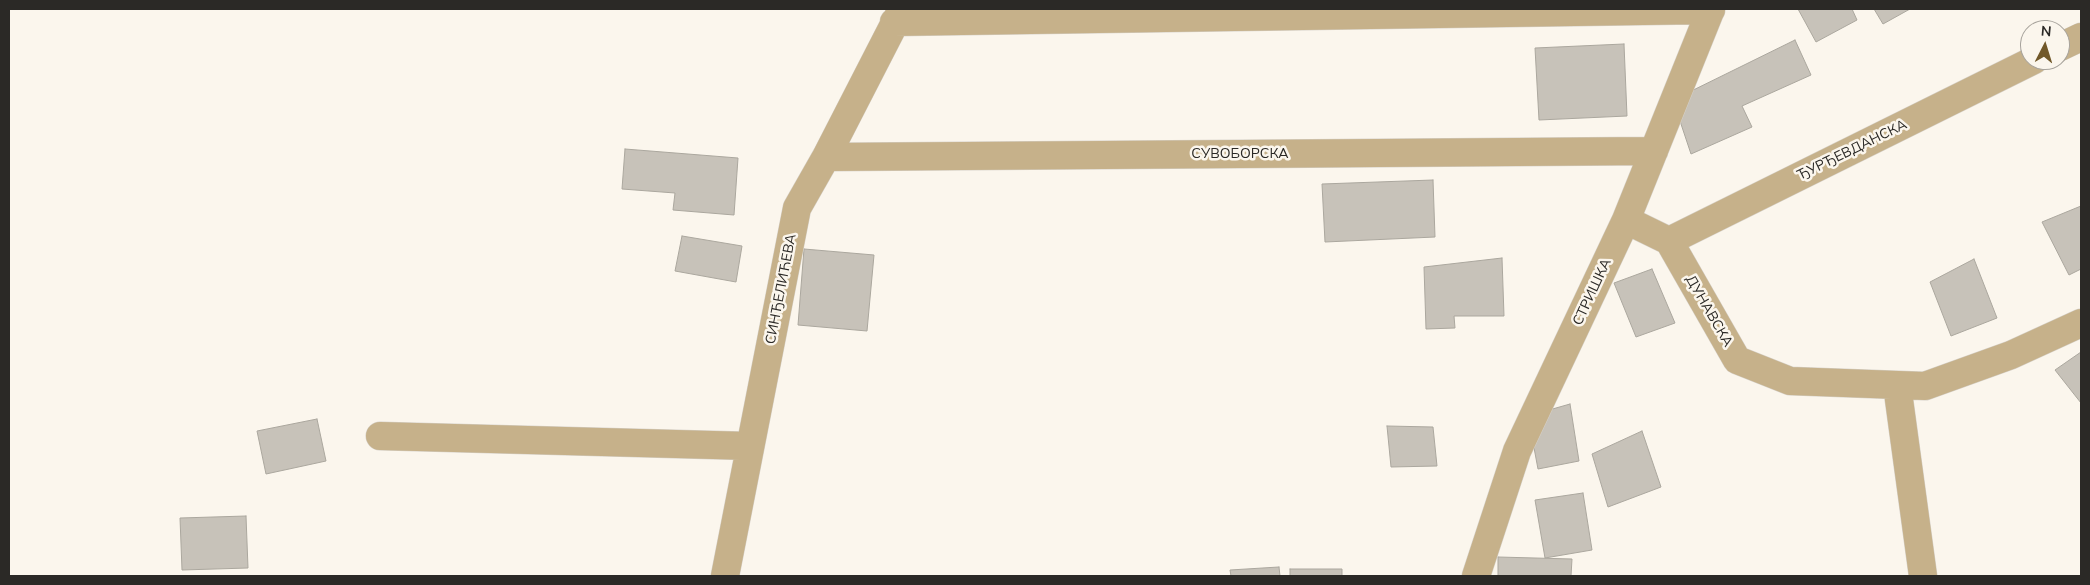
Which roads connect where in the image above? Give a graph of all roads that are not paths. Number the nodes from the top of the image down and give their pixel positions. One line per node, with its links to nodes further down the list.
1 (1711, 9): 2 (street, СИНЂЕЛИЋЕВА); 4 (street, СТРИШКА)
2 (898, 15): 5 (street, СИНЂЕЛИЋЕВА)
3 (2020, 67): 7 (street, ЂУРЂЕВДАНСКА)
4 (1654, 150): 5 (street, СУВОБОРСКА); 6 (street, СТРИШКА)
5 (826, 157): 11 (street, СИНЂЕЛИЋЕВА)
6 (1626, 220): 7 (street); 13 (street, СТРИШКА)
7 (1669, 241): 9 (street, ДУНАВСКА)
8 (2081, 323): 9 (street, ДУНАВСКА)
9 (1897, 385): 14 (street)
10 (380, 436): 11 (street)
11 (750, 446): 12 (street, СИНЂЕЛИЋЕВА)
12 (726, 576)
13 (1476, 576)
14 (1923, 576)

